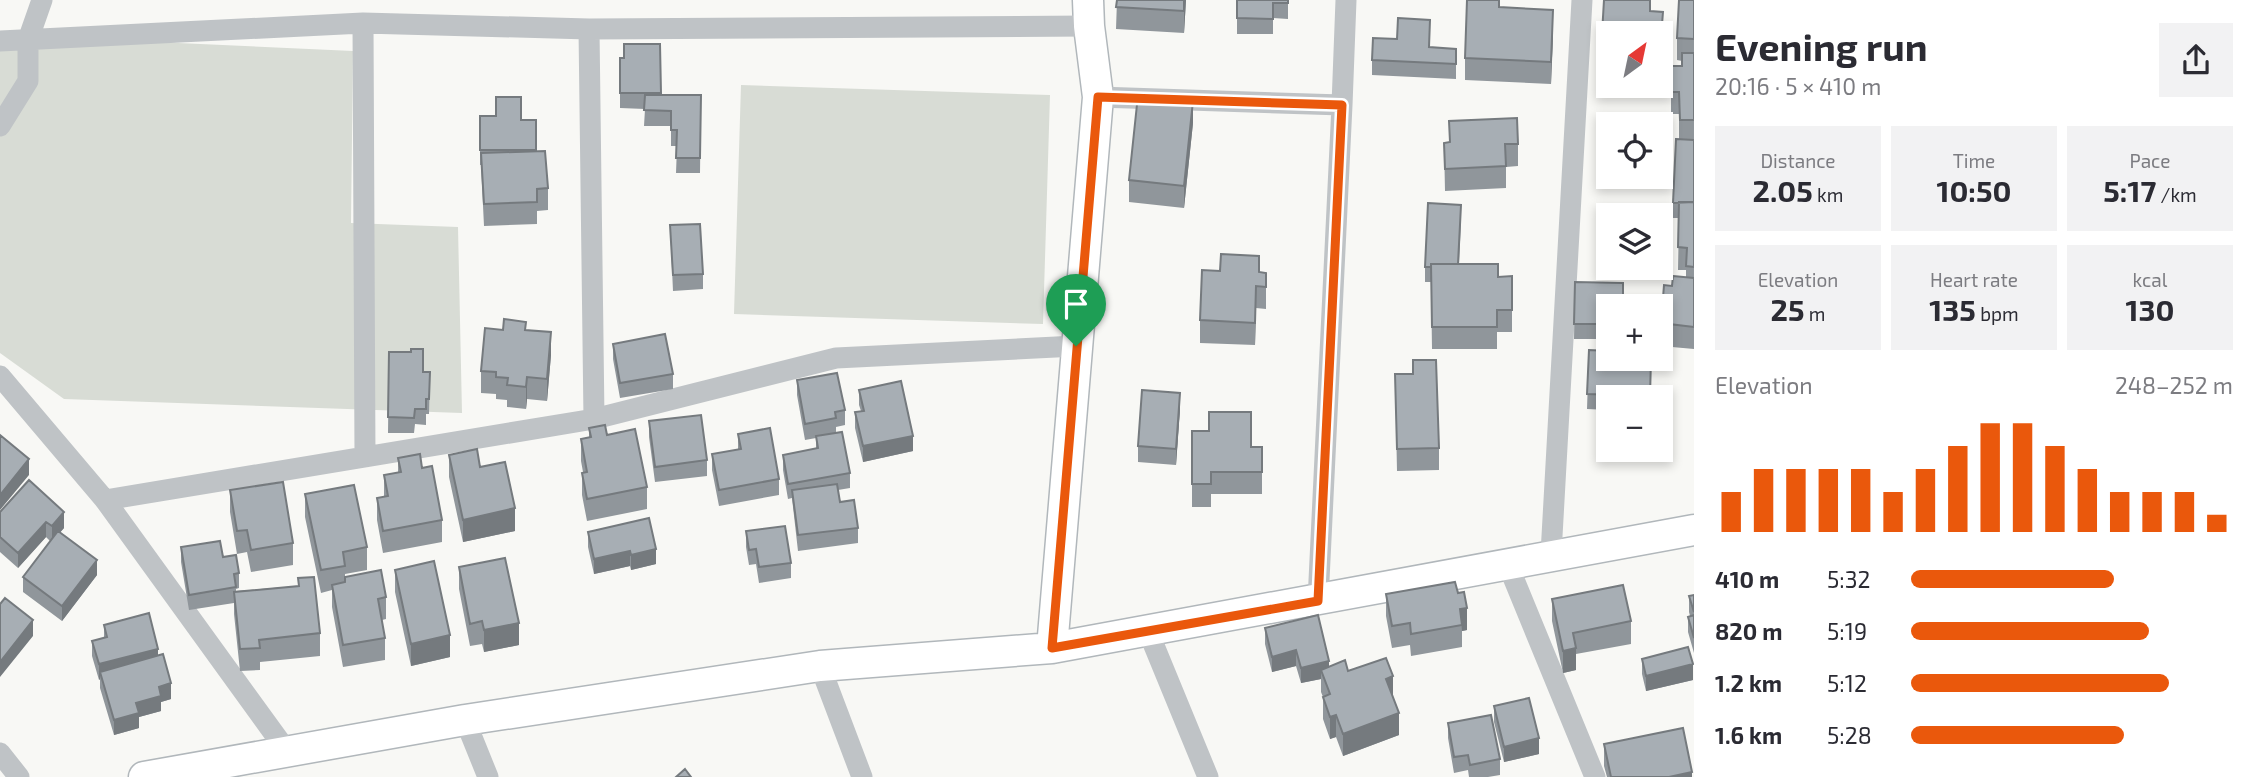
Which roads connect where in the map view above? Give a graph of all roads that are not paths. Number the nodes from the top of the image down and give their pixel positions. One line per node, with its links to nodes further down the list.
1 (42, 0): 7 (street)
2 (1346, 0): 10 (street)
3 (1582, 0): 18 (street)
4 (1088, 13): 6 (street); 9 (street)
5 (363, 23): 6 (street); 7 (street); 15 (street)
6 (589, 29): 14 (street)
7 (28, 40): 8 (street); 11 (street)
8 (0, 41)
9 (1098, 97): 10 (street); 12 (street)
10 (1342, 105): 20 (street)
11 (0, 127)
12 (1076, 346): 14 (street); 22 (street)
13 (0, 376): 16 (street)
14 (594, 419): 15 (street)
15 (365, 457): 16 (street)
16 (105, 500): 25 (street)
17 (1694, 530): 18 (street)
18 (1551, 554): 19 (street)
19 (1508, 565): 20 (street); 32 (street)
20 (1318, 601): 21 (street)
21 (1148, 631): 22 (street); 31 (street)
22 (1052, 648): 23 (street)
23 (820, 666): 24 (street); 30 (street)
24 (465, 720): 25 (street); 29 (street)
25 (286, 750): 28 (street)
26 (0, 753): 27 (street)
27 (19, 777)
28 (144, 777)
29 (488, 777)
30 (862, 777)
31 (1208, 777)
32 (1595, 777)

